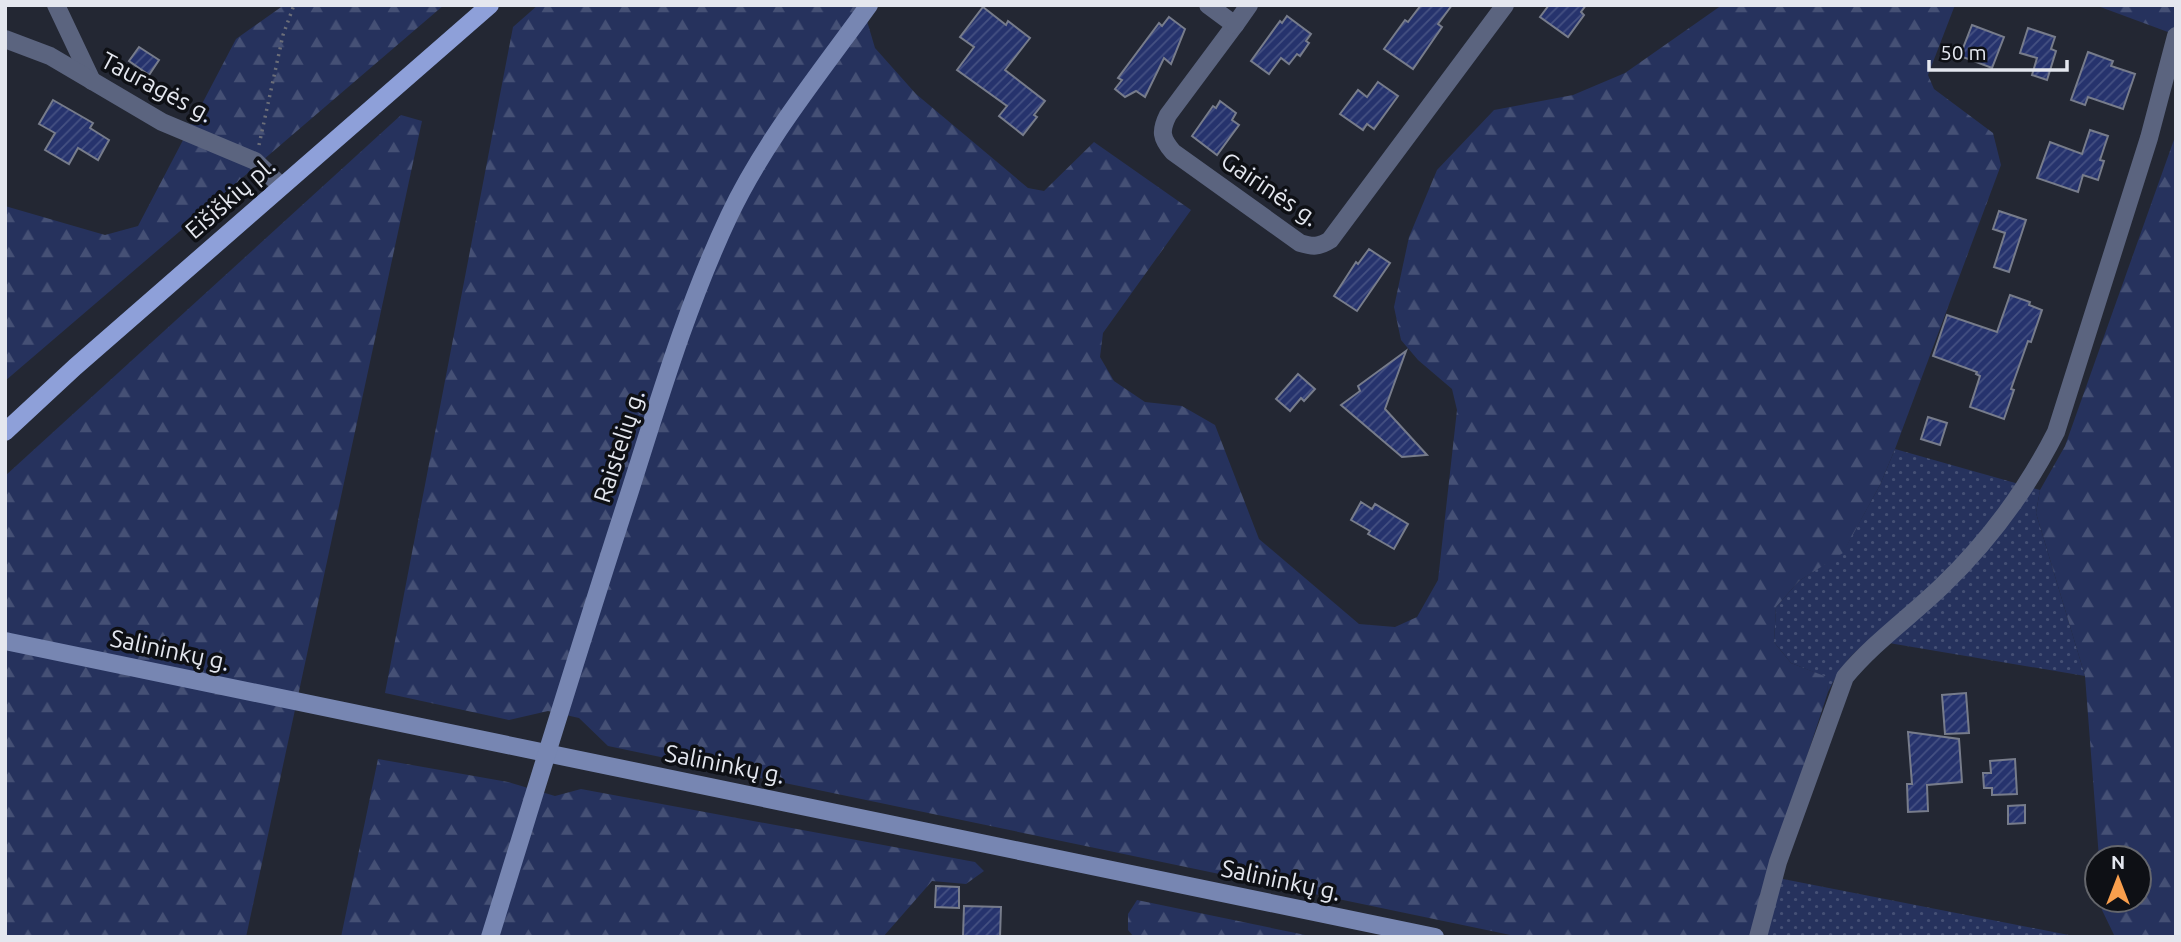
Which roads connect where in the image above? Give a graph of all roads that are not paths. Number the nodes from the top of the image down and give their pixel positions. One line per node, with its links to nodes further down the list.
1 (55, 5): 10 (street)
2 (490, 5): 11 (main road, Eišiškių pl.)
3 (869, 5): 14 (main road, Raistelių g.)
4 (1208, 5): 7 (street)
5 (1249, 5): 7 (street, Gairinės g.)
6 (1505, 5): 7 (street, Gairinės g.)
7 (1235, 25)
8 (2176, 36): 17 (street)
9 (5, 39): 10 (street, Tauragės g.)
10 (92, 81): 11 (street, Tauragės g.)
11 (281, 186): 12 (main road, Eišiškių pl.)
12 (5, 432)
13 (5, 640): 14 (main road, Salininkų g.)
14 (547, 753): 15 (main road, Raistelių g.); 16 (main road, Salininkų g.)
15 (489, 937)
16 (1436, 937)
17 (1758, 937)

